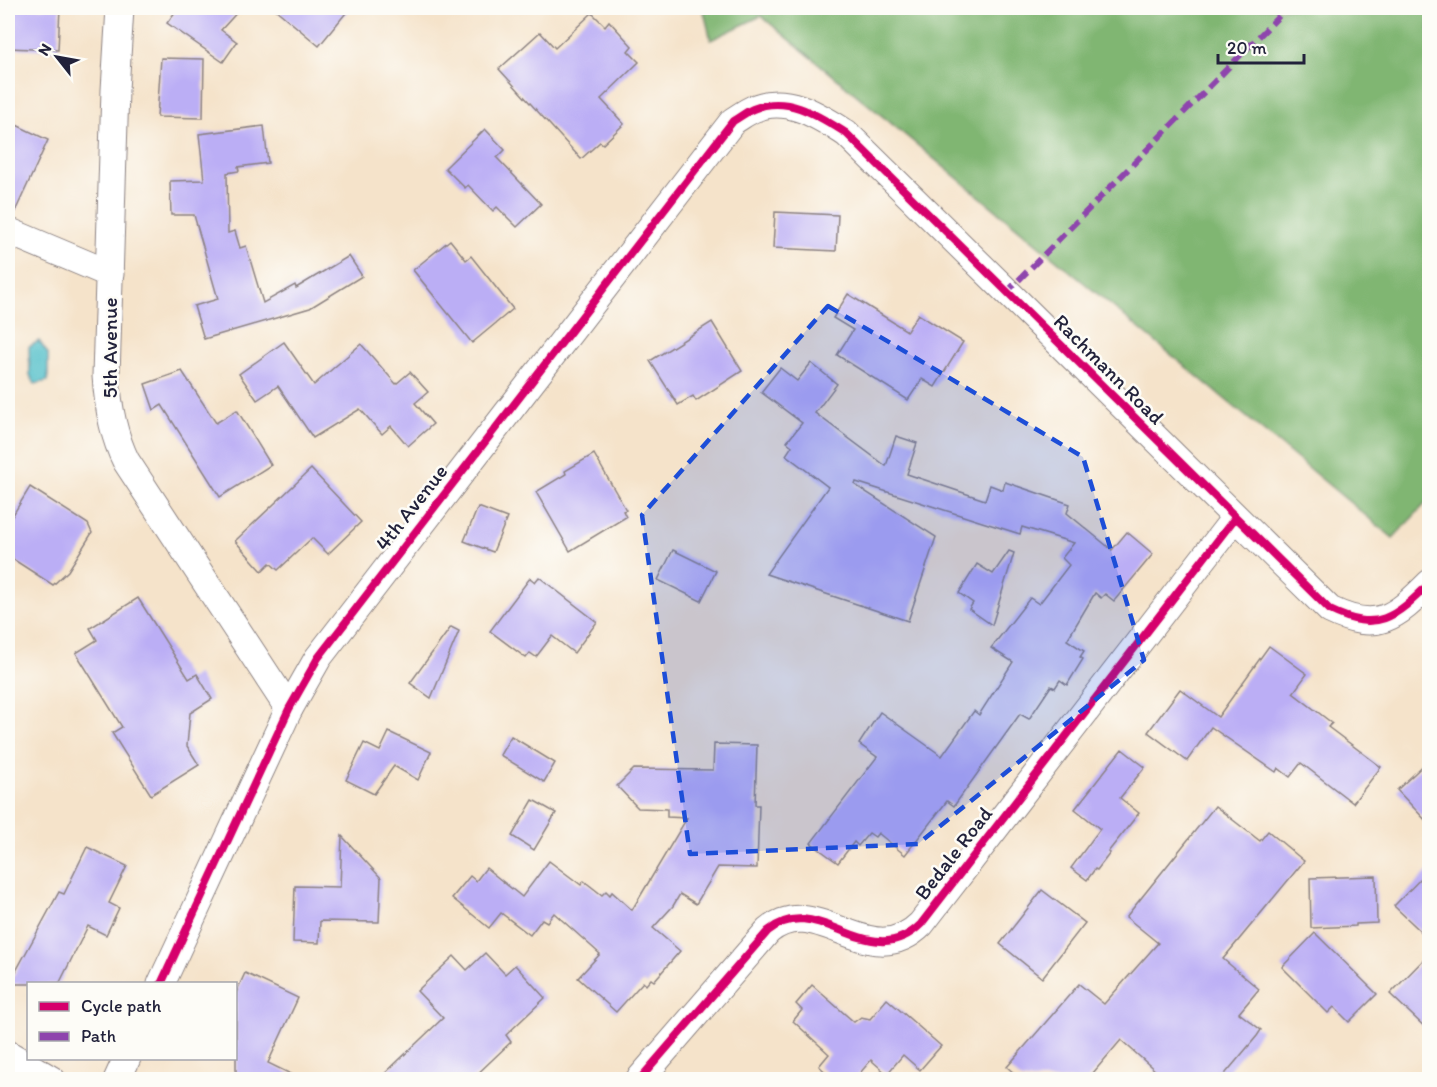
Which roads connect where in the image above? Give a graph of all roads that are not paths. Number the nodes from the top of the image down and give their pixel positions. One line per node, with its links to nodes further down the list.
1 (120, 8): 4 (street, 5th Avenue)
2 (765, 106): 5 (street, Rachmann Road); 7 (street, 4th Avenue)
3 (8, 231): 4 (street)
4 (110, 274): 7 (street, 5th Avenue)
5 (1235, 518): 6 (street, Rachmann Road); 13 (street, Bedale Road)
6 (1430, 583)
7 (289, 709): 8 (street, 4th Avenue)
8 (162, 982)
9 (8, 1054): 11 (street)
10 (127, 1060): 12 (street)
11 (52, 1080)
12 (117, 1080)
13 (639, 1080)

